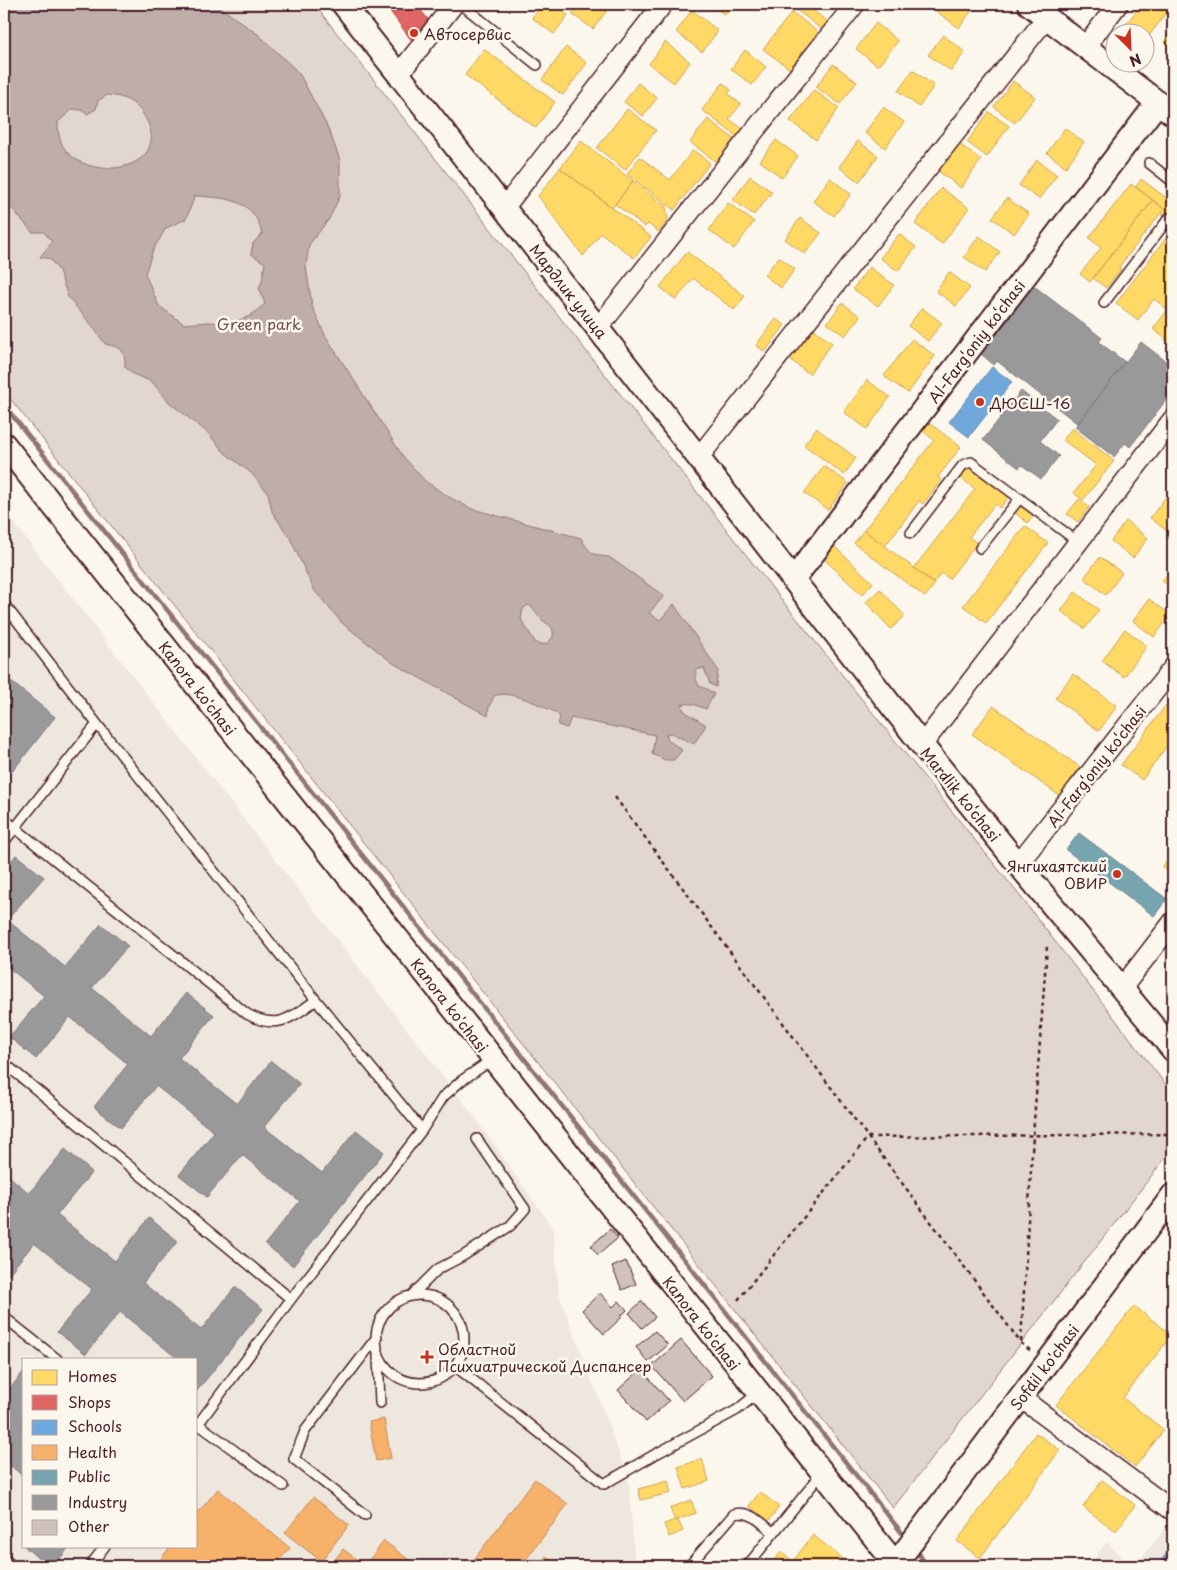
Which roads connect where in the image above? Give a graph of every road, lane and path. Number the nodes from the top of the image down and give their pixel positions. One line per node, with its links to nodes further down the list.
1 (343, 4): 10 (street, Мардлик улица)
2 (454, 4): 10 (street)
3 (461, 4): 9 (lane)
4 (663, 4): 14 (street)
5 (854, 4): 17 (street)
6 (1118, 4): 8 (street)
7 (1038, 10): 8 (street); 20 (street)
8 (1086, 46): 11 (street)
9 (538, 65)
10 (399, 74): 14 (street, Мардлик улица)
11 (1166, 108): 25 (street, Al-Farg‘oniy ko‘chasi)
12 (1149, 163): 13 (lane)
13 (1173, 182)
14 (504, 208): 17 (street, Мардлик улица)
15 (1169, 218): 16 (lane)
16 (1104, 303)
17 (598, 328): 20 (street, Мардлик улица)
18 (1173, 419): 23 (street)
19 (4, 444): 40 (street, Kanora ko'chasi)
20 (699, 458): 25 (street, Мардлик улица)
21 (1020, 498): 22 (lane); 23 (lane); 24 (lane)
22 (911, 533)
23 (1078, 542): 29 (street)
24 (980, 548)
25 (793, 580): 29 (street, Mardlik ko‘chasi)
26 (4, 604): 28 (lane)
27 (1173, 668): 34 (street, Al-Farg‘oniy ko‘chasi)
28 (97, 724): 32 (lane); 38 (lane)
29 (922, 745): 34 (street, Mardlik ko‘chasi)
30 (615, 797): 45 (path)
31 (4, 819): 32 (lane)
32 (15, 828): 33 (lane); 38 (lane)
33 (4, 842)
34 (1018, 864): 37 (street, Mardlik ko‘chasi)
35 (1173, 922): 37 (street)
36 (1046, 946): 43 (path)
37 (1122, 988): 39 (street, Mardlik ko‘chasi)
38 (316, 1000): 42 (lane)
39 (1173, 1050)
40 (493, 1059): 42 (lane); 56 (street, Kanora ko'chasi)
41 (4, 1063): 49 (lane)
42 (422, 1130): 49 (lane)
43 (1033, 1134): 44 (path); 45 (path); 45 (path)
44 (1173, 1134)
45 (868, 1137): 50 (path)
46 (477, 1138): 48 (lane)
47 (1173, 1195): 57 (street, Sofdil ko'chasi)
48 (411, 1296): 52 (lane); 55 (lane)
49 (291, 1299): 59 (lane)
50 (738, 1300)
51 (4, 1317): 54 (lane)
52 (377, 1337): 53 (lane); 64 (lane)
53 (378, 1350): 55 (lane); 58 (lane)
54 (56, 1358)
55 (455, 1366): 56 (lane)
56 (758, 1393): 61 (street, Kanora ko'chasi)
57 (1021, 1398): 63 (street); 67 (street, Sofdil ko'chasi)
58 (380, 1403)
59 (198, 1424)
60 (198, 1426): 62 (lane)
61 (822, 1473): 65 (lane); 67 (street, Kanora ko'chasi)
62 (283, 1486)
63 (1173, 1511)
64 (365, 1515)
65 (774, 1533): 71 (lane); 72 (lane)
66 (104, 1548): 70 (lane)
67 (902, 1557)
68 (4, 1559): 69 (lane)
69 (12, 1566)
70 (90, 1566)
71 (689, 1566)
72 (747, 1566)

